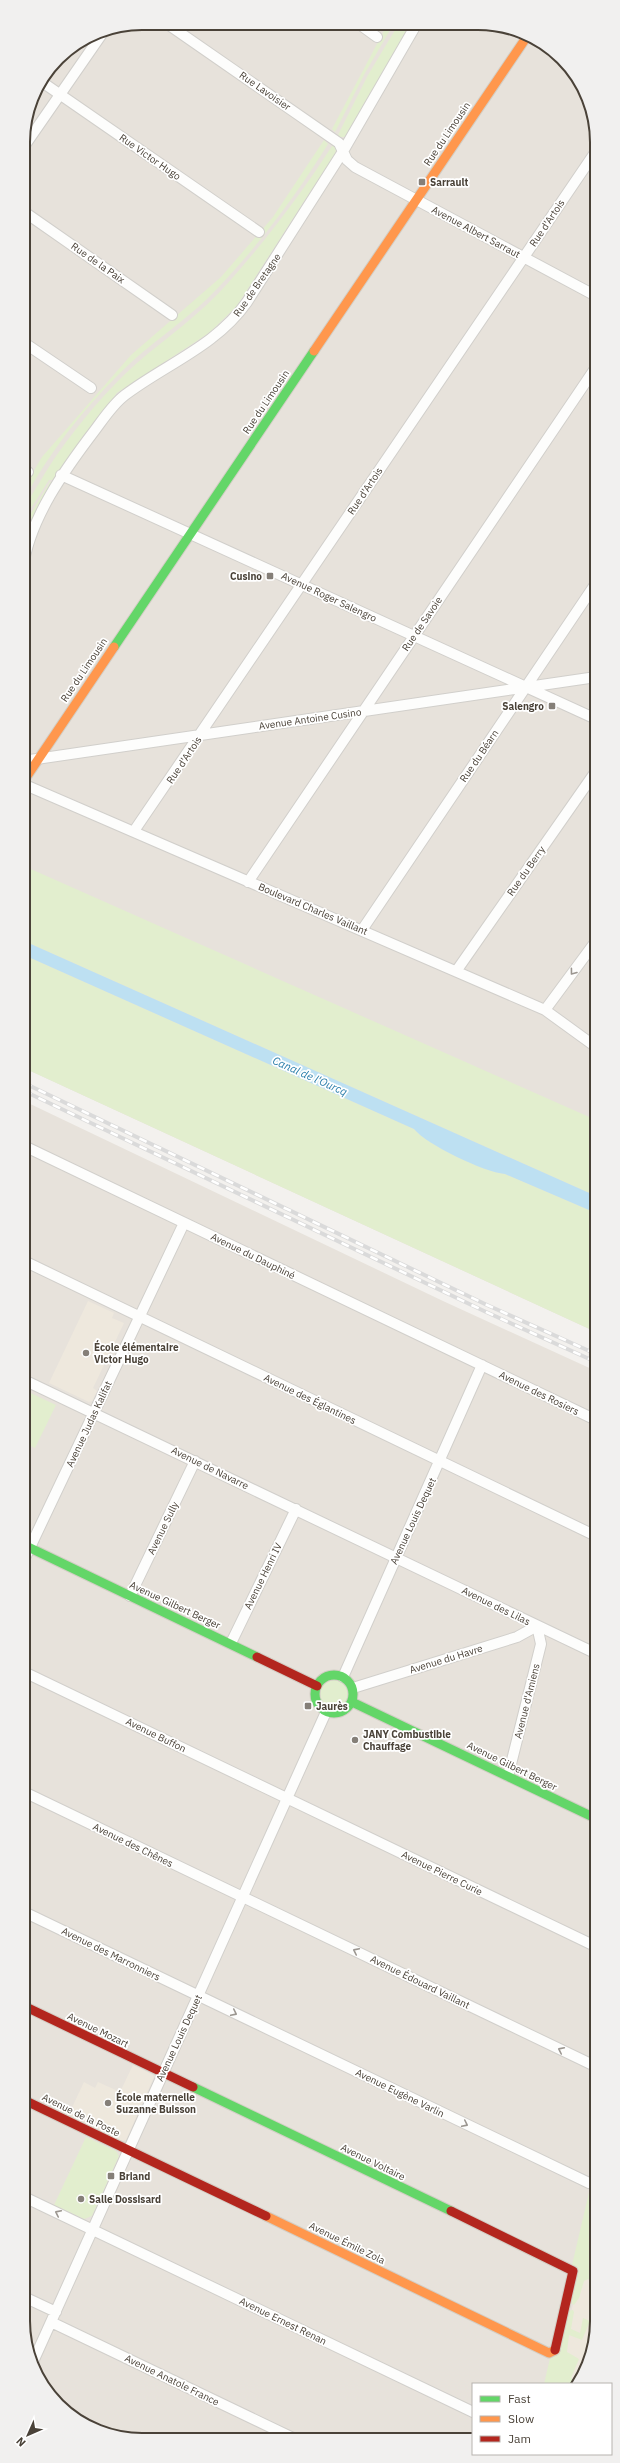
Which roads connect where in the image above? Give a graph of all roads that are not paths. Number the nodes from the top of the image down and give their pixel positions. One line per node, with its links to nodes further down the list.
1 (176, 30): 10 (street, Rue Lavoisier)
2 (368, 30): 4 (street)
3 (413, 30): 10 (street, Rue de Bretagne)
4 (378, 37)
5 (97, 40): 8 (street)
6 (524, 40): 13 (street, Rue du Limousin)
7 (46, 85): 8 (street, Rue Victor Hugo)
8 (60, 94): 9 (street); 15 (street, Rue Victor Hugo)
9 (30, 138)
10 (342, 153): 12 (street, Rue Lavoisier); 22 (street, Rue de Bretagne)
11 (590, 160): 16 (street, Rue d'Artois)
12 (356, 167): 13 (street, Avenue Albert Sarraut)
13 (415, 200): 16 (street, Avenue Albert Sarraut); 23 (street, Rue du Limousin)
14 (30, 216): 18 (street, Rue de la Paix)
15 (259, 232)
16 (524, 257): 17 (street, Avenue Albert Sarraut); 25 (street, Rue d'Artois)
17 (590, 293)
18 (172, 315)
19 (30, 347): 21 (street)
20 (590, 376): 27 (street, Rue de Savoie)
21 (91, 388)
22 (61, 475): 23 (street, Avenue Roger Salengro); 24 (street, Rue de Bretagne)
23 (190, 534): 25 (street, Avenue Roger Salengro); 33 (street, Rue du Limousin)
24 (30, 540)
25 (302, 584): 27 (street, Avenue Roger Salengro); 32 (street, Rue d'Artois)
26 (590, 592): 29 (street, Rue du Béarn)
27 (414, 637): 29 (street, Avenue Roger Salengro); 30 (street, Rue de Savoie)
28 (590, 678): 29 (street, Avenue Antoine Cusino)
29 (525, 687): 30 (street, Avenue Antoine Cusino); 31 (street, Avenue Roger Salengro); 40 (street, Rue du Béarn)
30 (361, 712): 32 (street, Avenue Antoine Cusino); 39 (street, Rue de Savoie)
31 (590, 716)
32 (200, 736): 33 (street, Avenue Antoine Cusino); 38 (street, Rue d'Artois)
33 (37, 759): 34 (street, Avenue Antoine Cusino); 35 (street, Rue du Limousin)
34 (30, 760)
35 (30, 772)
36 (590, 780): 42 (street, Rue du Berry)
37 (30, 786): 38 (street, Boulevard Charles Vaillant)
38 (134, 831): 39 (street, Boulevard Charles Vaillant)
39 (248, 882): 40 (street, Boulevard Charles Vaillant)
40 (362, 930): 42 (street, Boulevard Charles Vaillant)
41 (590, 949): 43 (street, one-way to 43)
42 (457, 970): 43 (street, Boulevard Charles Vaillant)
43 (545, 1010): 44 (street, Boulevard Charles Vaillant)
44 (590, 1043)
45 (30, 1149): 46 (street, Avenue du Dauphiné)
46 (184, 1223): 48 (street, Avenue Judas Kalifat); 49 (street, Avenue du Dauphiné)
47 (30, 1264): 48 (street, Avenue des Églantines)
48 (139, 1317): 51 (street, Avenue Judas Kalifat); 54 (street, Avenue des Églantines)
49 (482, 1365): 52 (street, Avenue des Rosiers); 54 (street, Avenue Louis Dequet)
50 (30, 1383): 51 (street, Avenue de Navarre)
51 (94, 1413): 53 (street, Avenue de Navarre); 57 (street, Avenue Judas Kalifat)
52 (590, 1417)
53 (195, 1461): 55 (street, Avenue de Navarre); 60 (street, Avenue Sully)
54 (440, 1462): 56 (street, Avenue des Églantines); 59 (street, Avenue Louis Dequet)
55 (296, 1509): 59 (street, Avenue de Navarre); 62 (street, Avenue Henri IV)
56 (590, 1533)
57 (30, 1540)
58 (30, 1547): 60 (street, Avenue Gilbert Berger)
59 (396, 1558): 61 (street, Avenue des Lilas); 65 (street, Avenue Louis Dequet)
60 (130, 1596): 62 (street, Avenue Gilbert Berger)
61 (537, 1626): 63 (street, Avenue des Lilas); 67 (street, Avenue du Havre); 70 (street, Avenue d'Amiens)
62 (230, 1643): 66 (street, Avenue Gilbert Berger)
63 (590, 1651)
64 (30, 1675): 72 (street, Avenue Buffon)
65 (343, 1677): 66 (street); 67 (street)
66 (317, 1686): 69 (street)
67 (353, 1688): 68 (street)
68 (352, 1702): 69 (street); 70 (street, Avenue Gilbert Berger)
69 (326, 1712): 72 (street, Avenue Louis Dequet)
70 (508, 1776): 73 (street, Avenue Gilbert Berger)
71 (30, 1795): 74 (street, Avenue des Chênes)
72 (287, 1799): 74 (street, Avenue Louis Dequet); 76 (street, Avenue Pierre Curie)
73 (590, 1816)
74 (243, 1897): 77 (street, Avenue Louis Dequet); 79 (street, Avenue Édouard Vaillant, one-way to 74)
75 (30, 1915): 77 (street, Avenue des Marronniers)
76 (590, 1944)
77 (199, 1996): 80 (street, Avenue Louis Dequet); 83 (street, Avenue Eugène Varlin, one-way to 83)
78 (30, 2009): 80 (street, Avenue Mozart)
79 (590, 2064)
80 (163, 2073): 82 (street, Avenue Louis Dequet); 89 (street, Avenue Voltaire)
81 (30, 2103): 82 (street, Avenue de la Poste)
82 (129, 2150): 85 (street, Avenue Louis Dequet); 89 (street, Avenue Émile Zola)
83 (590, 2182)
84 (30, 2200): 85 (street, Avenue Ernest Renan, one-way to 84)
85 (93, 2230): 87 (street, Avenue Louis Dequet); 91 (street, Avenue Ernest Renan)
86 (30, 2300): 87 (street)
87 (56, 2312): 88 (street, Avenue Louis Dequet)
88 (51, 2322): 90 (street, Avenue Louis Dequet); 92 (street, Avenue Anatole France)
89 (555, 2350)
90 (36, 2356)
91 (472, 2412)
92 (283, 2433)

